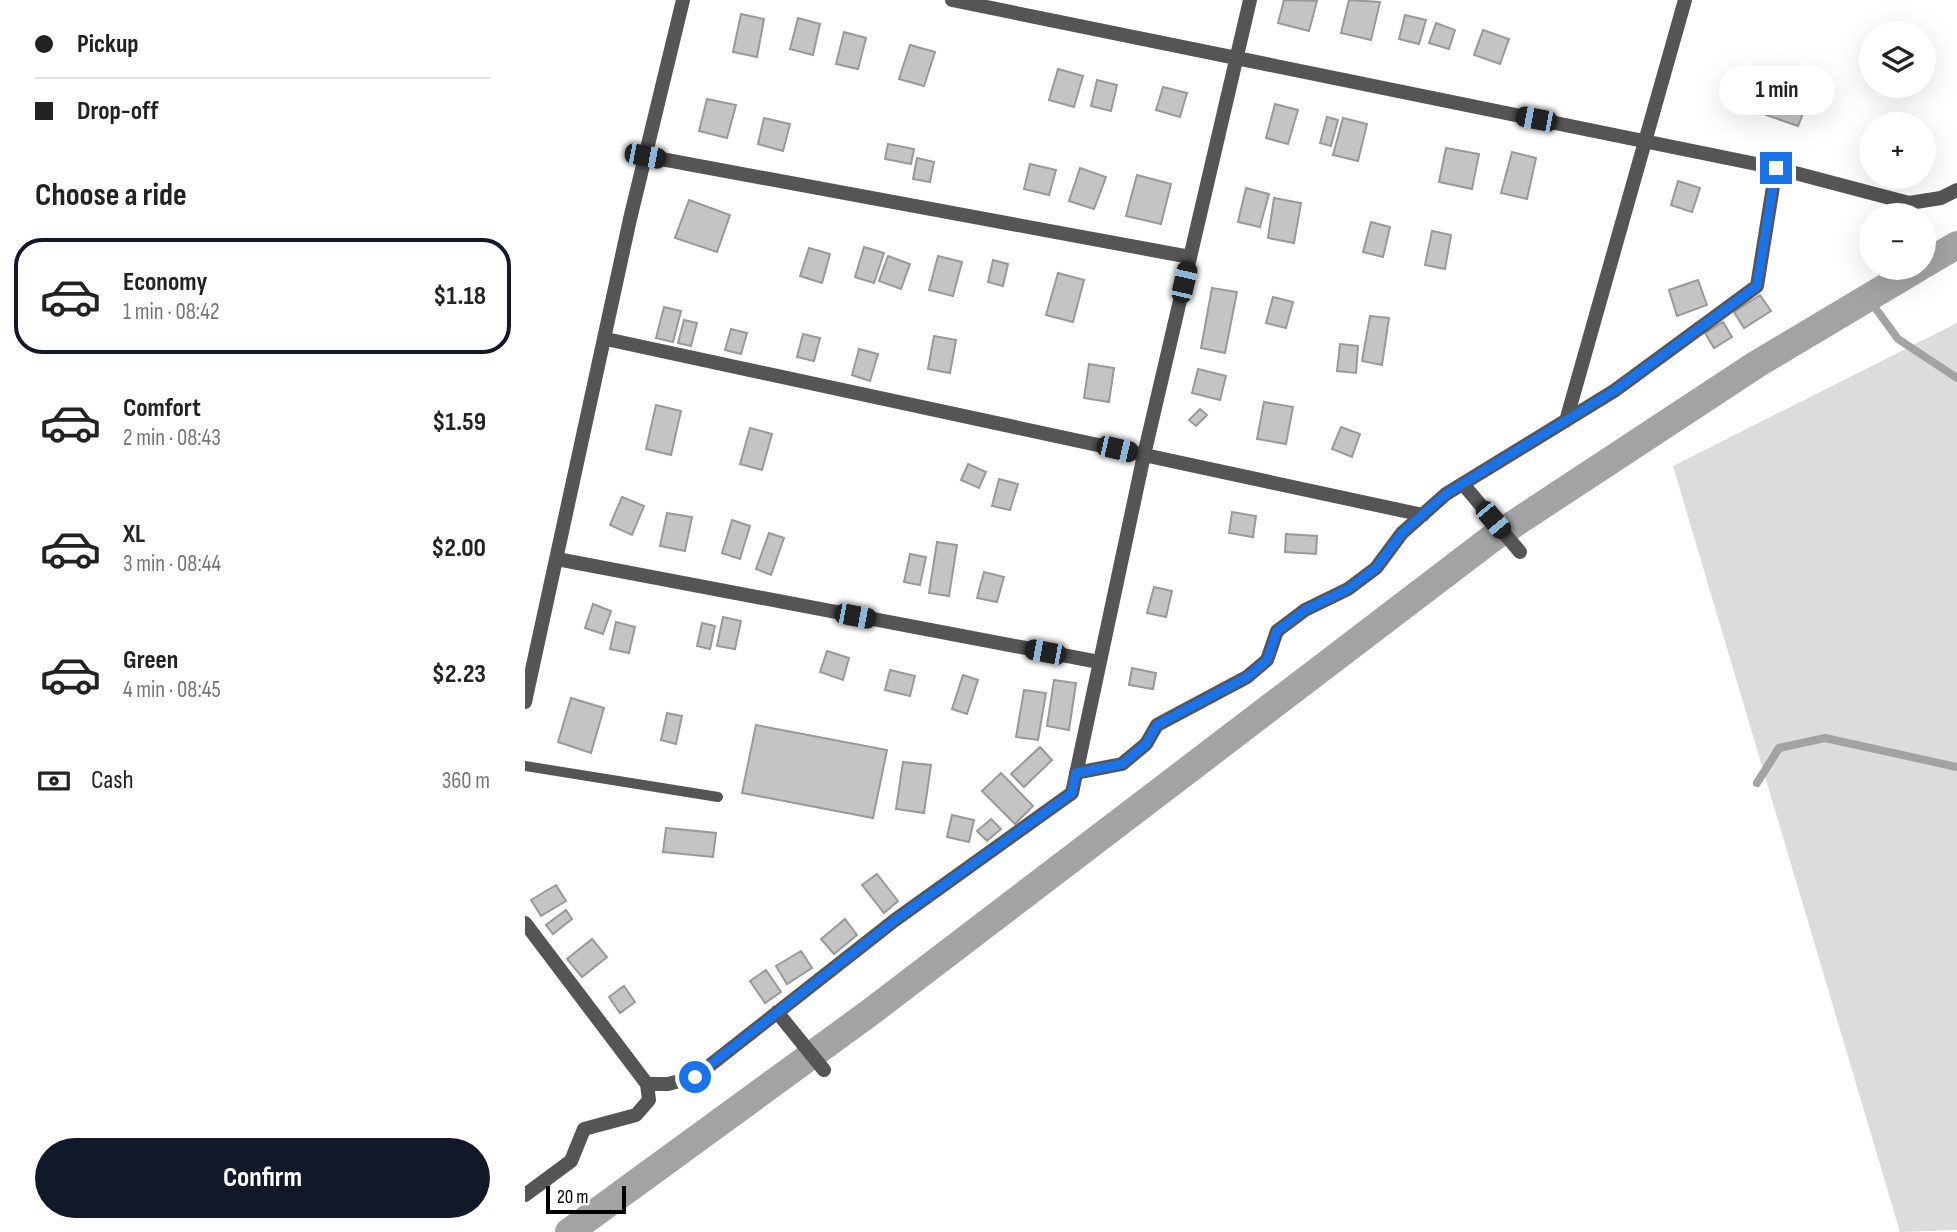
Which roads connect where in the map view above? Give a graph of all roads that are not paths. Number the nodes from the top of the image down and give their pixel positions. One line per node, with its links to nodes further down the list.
1 (683, 0): 7 (street)
2 (952, 0): 5 (street)
3 (1250, 0): 5 (street)
4 (1685, 0): 6 (street)
5 (1237, 58): 6 (street); 10 (street)
6 (1644, 141): 8 (street); 12 (street)
7 (645, 156): 10 (street); 11 (street)
8 (1776, 168): 9 (street); 12 (street)
9 (1957, 190)
10 (1190, 257): 13 (street)
11 (606, 338): 13 (street); 17 (street)
12 (1566, 421): 14 (street)
13 (1144, 455): 15 (street); 18 (street)
14 (1462, 484): 15 (street); 16 (street)
15 (1423, 515): 21 (street)
16 (1520, 552)
17 (557, 559): 18 (street); 19 (street)
18 (1099, 662): 21 (street)
19 (525, 702)
20 (525, 766): 22 (lane)
21 (1076, 773): 24 (street)
22 (718, 797)
23 (525, 923): 26 (street)
24 (777, 1012): 25 (street); 26 (street)
25 (824, 1070)
26 (647, 1084): 27 (street)
27 (525, 1195)

